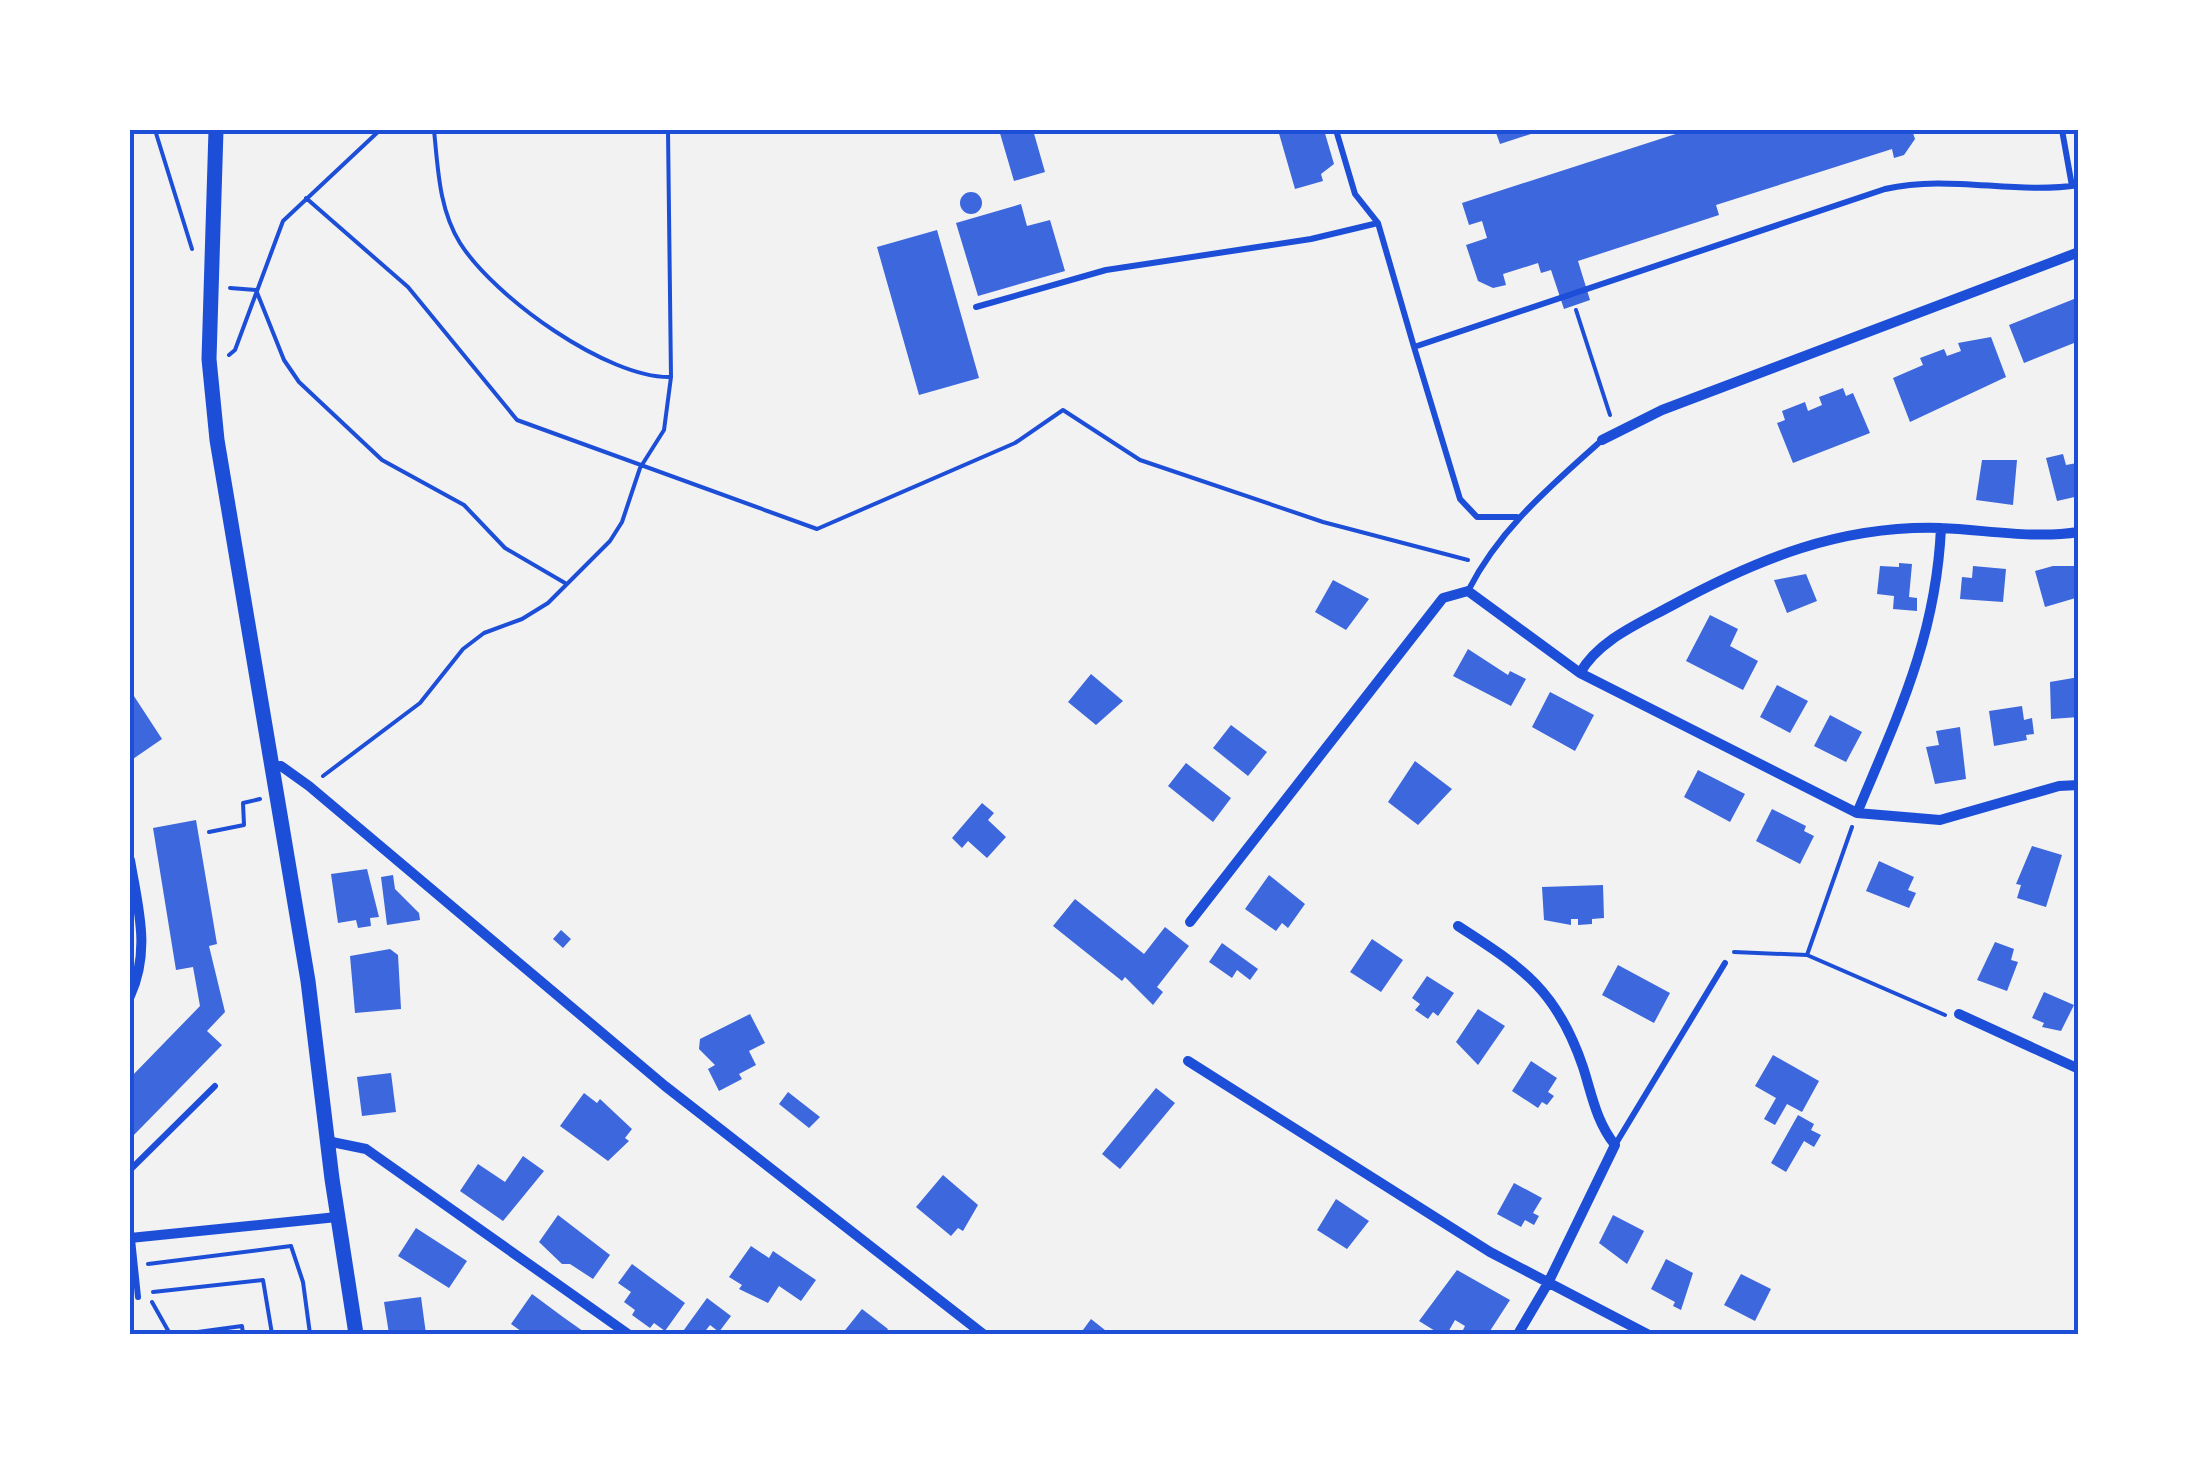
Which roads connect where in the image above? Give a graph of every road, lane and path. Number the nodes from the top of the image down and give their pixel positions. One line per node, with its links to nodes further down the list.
1 (155, 130): 12 (path)
2 (216, 130): 30 (street)
3 (380, 130): 9 (path)
4 (434, 130): 19 (path)
5 (668, 130): 19 (path)
6 (1336, 130): 10 (lane)
7 (2062, 130): 8 (lane)
8 (2076, 186): 17 (lane)
9 (306, 198): 14 (path); 22 (path)
10 (1378, 224): 16 (lane); 17 (lane)
11 (2079, 252): 20 (street)
12 (195, 258)
13 (225, 287): 14 (path)
14 (256, 290): 18 (path); 27 (path)
15 (1574, 305): 20 (path)
16 (976, 307)
17 (1414, 346): 23 (lane)
18 (226, 358)
19 (672, 377): 22 (path)
20 (1616, 433): 21 (street)
21 (1602, 440): 23 (lane)
22 (640, 468): 26 (path); 27 (path)
23 (1518, 517): 26 (lane)
24 (1941, 528): 25 (street); 29 (street); 34 (street)
25 (2079, 532)
26 (1482, 564): 28 (lane)
27 (567, 584): 32 (path)
28 (1468, 591): 29 (street); 37 (street)
29 (1580, 674): 34 (street)
30 (269, 768): 32 (street); 46 (street)
31 (2079, 785): 34 (street)
32 (309, 786): 60 (street)
33 (260, 799): 35 (path)
34 (1857, 814): 39 (path)
35 (209, 832)
36 (130, 860): 41 (street)
37 (1190, 922)
38 (1458, 926): 47 (street)
39 (1807, 955): 40 (path); 42 (path)
40 (1725, 964): 47 (lane)
41 (130, 996)
42 (1954, 1015): 44 (street)
43 (1188, 1061): 52 (street)
44 (2079, 1069)
45 (214, 1086): 48 (lane)
46 (327, 1141): 49 (street); 59 (street)
47 (1615, 1145): 52 (street)
48 (130, 1170)
49 (337, 1217): 50 (street); 58 (street)
50 (131, 1239): 53 (lane)
51 (147, 1264): 57 (path)
52 (1548, 1283): 61 (street); 62 (street)
53 (138, 1295): 56 (path)
54 (183, 1334): 55 (path)
55 (244, 1334)
56 (272, 1334)
57 (310, 1334)
58 (356, 1334)
59 (628, 1334)
60 (983, 1334)
61 (1518, 1334)
62 (1647, 1334)

